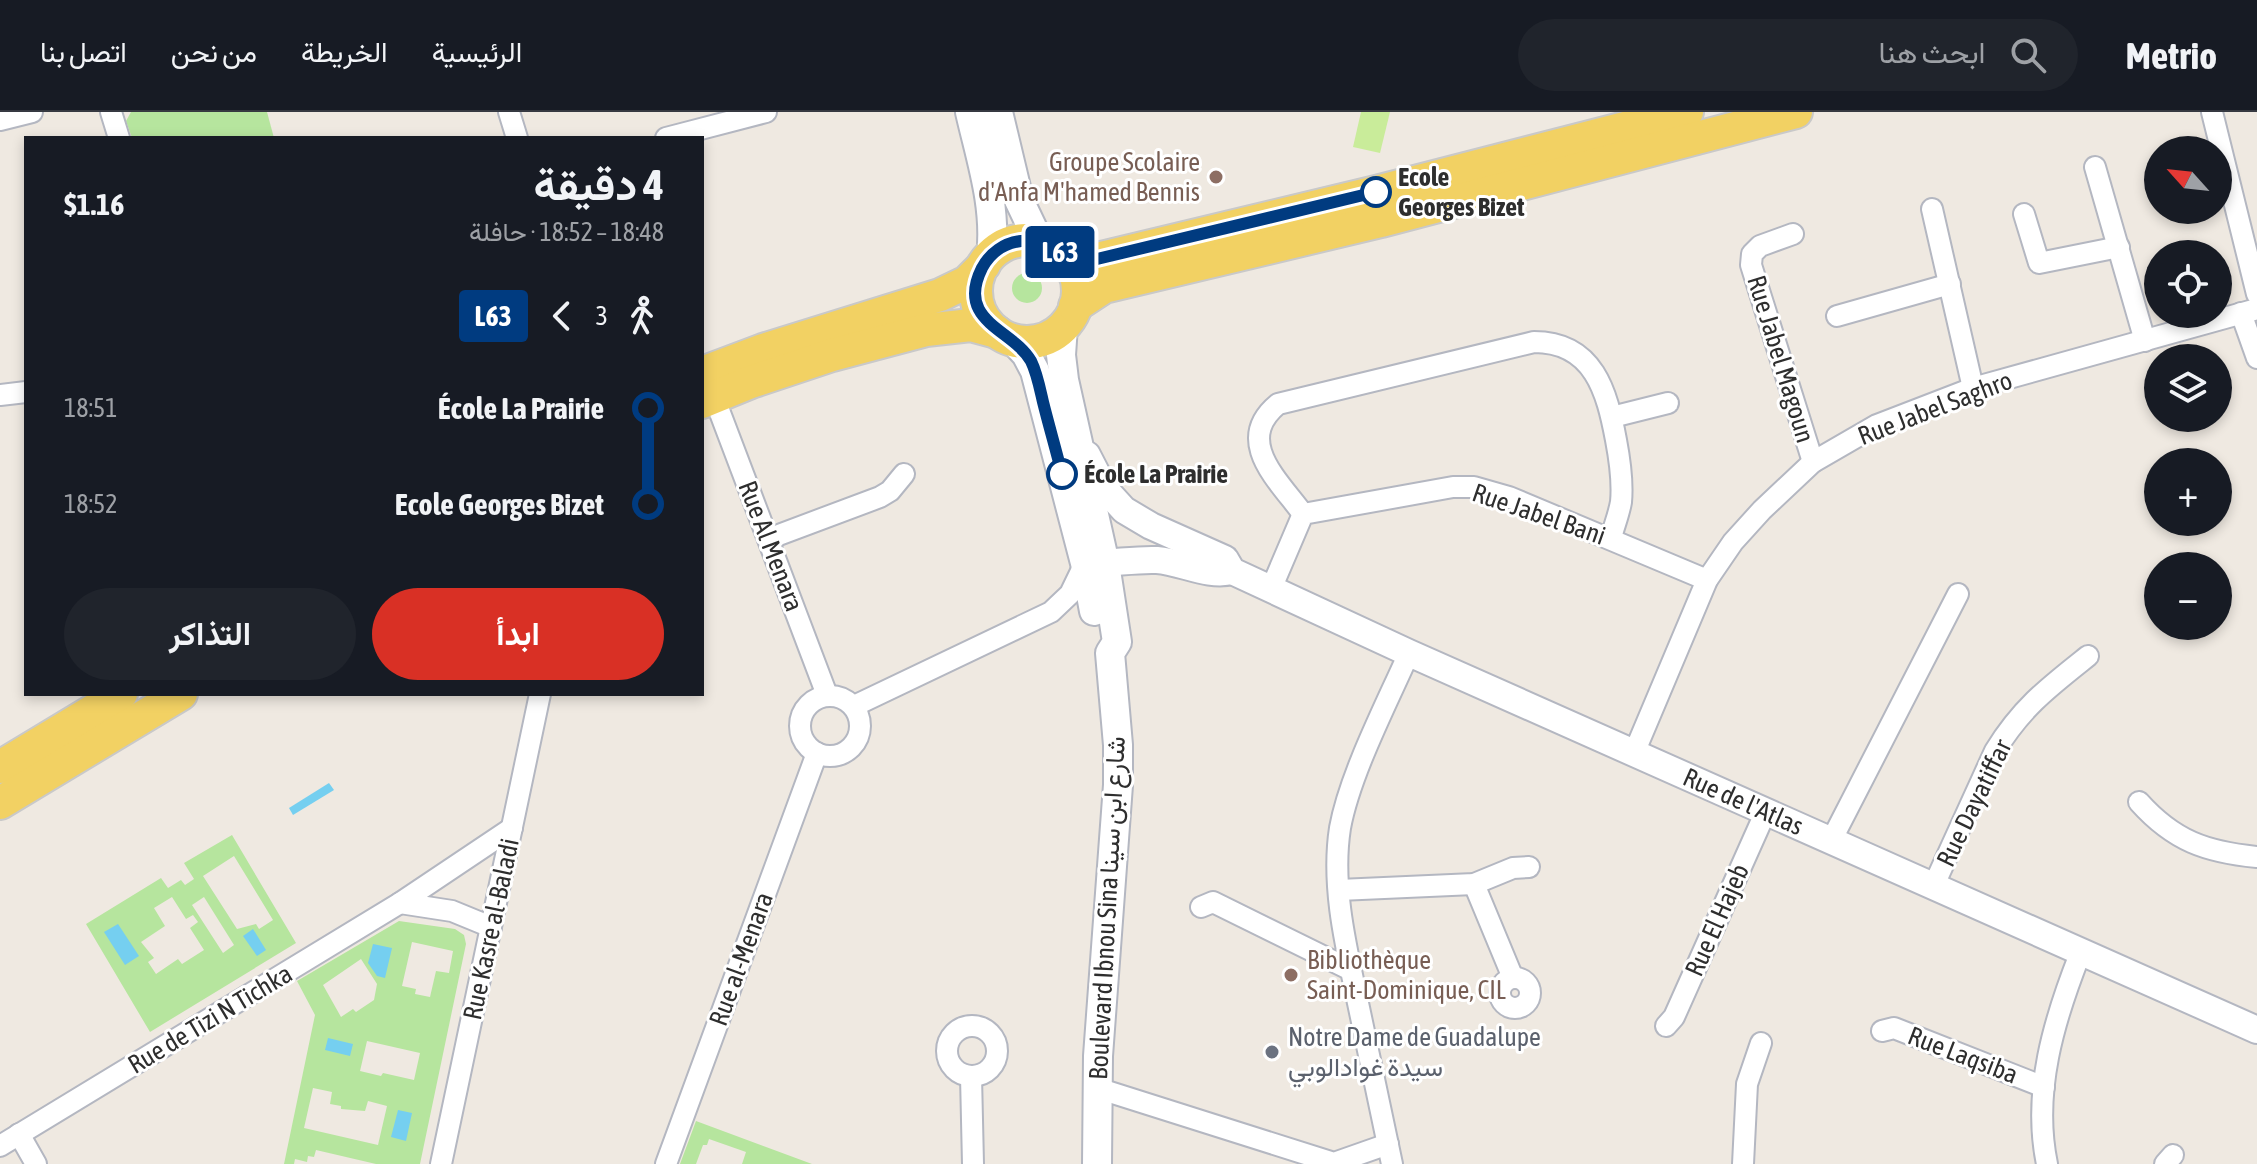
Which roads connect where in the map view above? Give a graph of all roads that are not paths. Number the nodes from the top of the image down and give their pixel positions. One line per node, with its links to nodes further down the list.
1 (32, 112): 11 (street)
2 (111, 112): 12 (street)
3 (509, 112): 13 (street)
4 (766, 112): 14 (street)
5 (970, 112): 21 (main road)
6 (998, 112): 20 (main road)
7 (1687, 112): 20 (main road)
8 (1796, 112): 10 (main road)
9 (2212, 112): 23 (street)
10 (1741, 119): 25 (main road)
11 (0, 120)
12 (118, 136)
13 (516, 136)
14 (674, 136)
15 (2095, 167): 19 (street)
16 (1932, 209): 22 (street)
17 (2024, 214): 19 (street)
18 (1793, 234): 37 (street, Rue Jabel Magoun)
19 (2119, 247): 28 (street)
20 (1050, 248): 21 (main road); 25 (main road)
21 (987, 261): 27 (main road); 31 (main road)
22 (1950, 284): 26 (street); 30 (street)
23 (2257, 294)
24 (2249, 311): 28 (street, Rue Jabel Saghro); 29 (street)
25 (1069, 316): 27 (main road); 36 (main road, Boulevard Ibnou Sina شارع ابن سينا)
26 (1837, 316)
27 (1004, 336): 31 (main road); 42 (main road, Boulevard Ibnou Sina شارع ابن سينا)
28 (2145, 341): 30 (street, Rue Jabel Saghro)
29 (2257, 358)
30 (1973, 388): 37 (street, Rue Jabel Saghro)
31 (706, 390): 41 (street, Rue Al Menara)
32 (24, 392): 33 (street)
33 (0, 395)
34 (1668, 403): 35 (street)
35 (1612, 417): 39 (street); 40 (street)
36 (1074, 431): 42 (main road, Boulevard Ibnou Sina شارع ابن سينا); 43 (street, Rue de l'Atlas)
37 (1813, 462): 44 (street, Rue Jabel Saghro)
38 (904, 474): 41 (street)
39 (1303, 514): 40 (street, Rue Jabel Bani); 45 (street)
40 (1611, 538): 44 (street, Rue Jabel Bani)
41 (768, 539): 49 (street, Rue Al Menara)
42 (1095, 564): 43 (street, Rue de l'Atlas); 53 (street); 79 (main road, Boulevard Ibnou Sina شارع ابن سينا)
43 (1232, 571): 45 (street, Rue de l'Atlas)
44 (1707, 580): 55 (street, Rue Jabel Saghro)
45 (1271, 589): 47 (street, Rue de l'Atlas)
46 (1958, 594): 61 (street)
47 (1409, 653): 55 (street, Rue de l'Atlas); 66 (street)
48 (2088, 656): 65 (street, Rue Dayatiffar)
49 (827, 695): 53 (street); 54 (street)
50 (118, 696): 56 (main road)
51 (178, 696): 58 (main road)
52 (540, 696): 60 (street, Rue Kasre al-Baladi)
53 (854, 706): 54 (street)
54 (817, 753): 86 (street, Rue al-Menara)
55 (1634, 753): 59 (street, Rue de l'Atlas)
56 (0, 767)
57 (2139, 802): 62 (street)
58 (0, 803)
59 (1766, 811): 61 (street, Rue de l'Atlas); 73 (street, Rue El Hajeb)
60 (512, 828): 67 (street, Rue de Tizi N Tichka); 69 (street, Rue Kasre al-Baladi)
61 (1831, 841): 65 (street, Rue de l'Atlas)
62 (2257, 857)
63 (1529, 867): 64 (street)
64 (1474, 884): 66 (street); 72 (street)
65 (1933, 887): 70 (street, Rue de l'Atlas)
66 (1339, 890): 71 (street)
67 (400, 903): 69 (street); 80 (street, Rue de Tizi N Tichka)
68 (1201, 907): 71 (street)
69 (491, 927): 85 (street, Rue Kasre al-Baladi)
70 (2080, 954): 74 (street, Rue de l'Atlas); 78 (street)
71 (1351, 970): 82 (street)
72 (1513, 978)
73 (1666, 1026)
74 (2257, 1030)
75 (1882, 1031): 78 (street, Rue Laqsiba)
76 (1761, 1043): 89 (street)
77 (971, 1076): 87 (street)
78 (2044, 1087): 90 (street)
79 (1097, 1088): 83 (street); 88 (main road, Boulevard Ibnou Sina شارع ابن سينا)
80 (19, 1134): 81 (street, Rue de Tizi N Tichka); 84 (street)
81 (0, 1146)
82 (1390, 1154): 83 (street)
83 (1334, 1163)
84 (36, 1164)
85 (441, 1164)
86 (666, 1164)
87 (973, 1164)
88 (1097, 1164)
89 (1743, 1164)
90 (2047, 1164)

